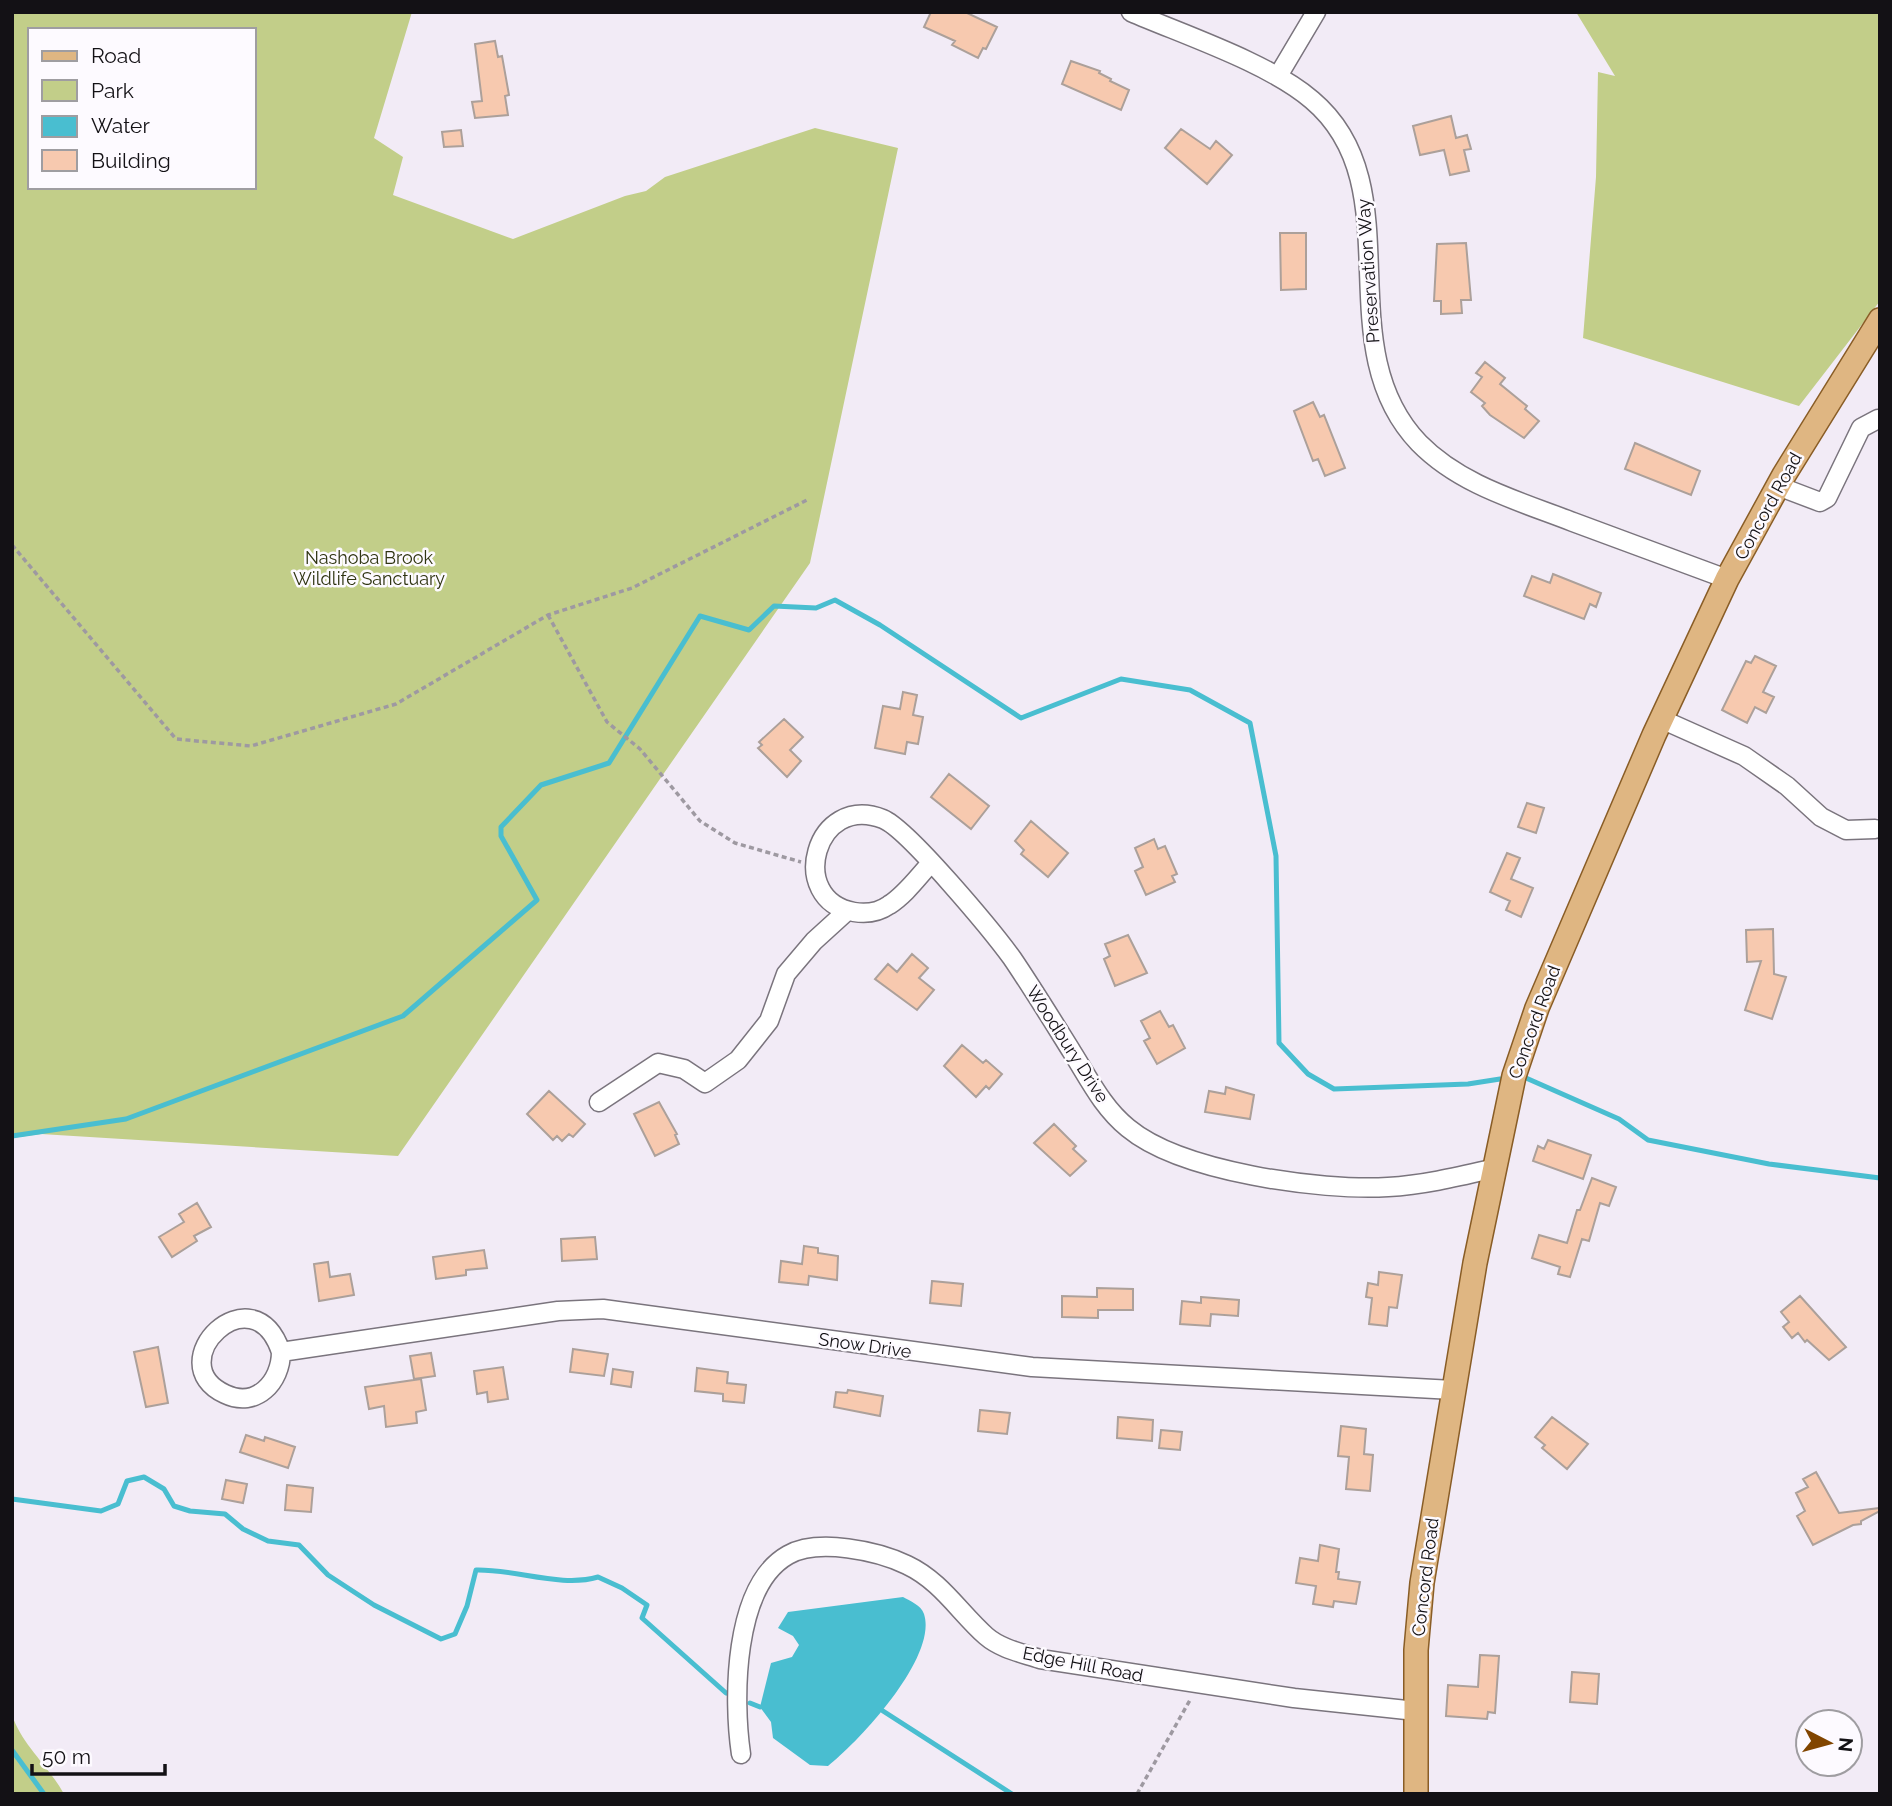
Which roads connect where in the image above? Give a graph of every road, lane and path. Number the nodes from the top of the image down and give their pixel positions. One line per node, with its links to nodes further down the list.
1 (1131, 12): 3 (street, Preservation Way)
2 (1316, 12): 3 (street)
3 (1278, 76): 9 (street, Preservation Way)
4 (1880, 320): 6 (main road, Concord Road)
5 (1878, 419): 6 (street)
6 (1778, 486): 9 (main road, Concord Road)
7 (807, 500): 10 (path)
8 (12, 545): 10 (path)
9 (1727, 579): 11 (main road, Concord Road)
10 (548, 615): 14 (path)
11 (1661, 719): 12 (street); 17 (main road, Concord Road)
12 (1875, 829)
13 (930, 864): 14 (street, Woodbury Drive); 15 (street); 17 (street, Woodbury Drive)
14 (814, 866): 15 (street)
15 (847, 911): 16 (street)
16 (599, 1102)
17 (1492, 1169): 19 (main road, Concord Road)
18 (281, 1352): 18 (street); 19 (street, Snow Drive)
19 (1453, 1390): 21 (main road, Concord Road)
20 (1200, 1683): 21 (street, Edge Hill Road); 22 (street, Edge Hill Road); 23 (path)
21 (1416, 1711): 24 (main road, Concord Road)
22 (741, 1754)
23 (1137, 1794)
24 (1416, 1794)

